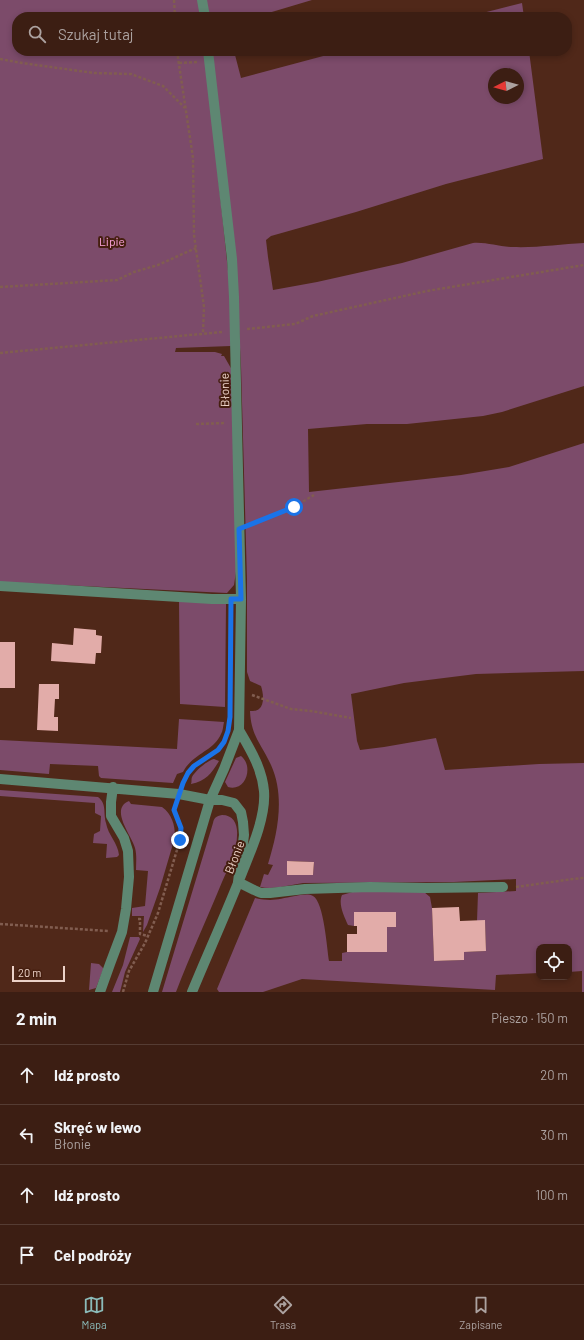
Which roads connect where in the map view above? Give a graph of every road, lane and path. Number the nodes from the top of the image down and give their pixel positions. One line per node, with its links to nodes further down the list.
1 (174, 0): 3 (path)
2 (202, 0): 4 (street)
3 (175, 12)
4 (203, 12)
5 (178, 56): 8 (path)
6 (209, 56): 12 (street, Błonie)
7 (0, 59): 8 (path)
8 (186, 108): 9 (path)
9 (196, 248): 11 (path); 13 (path)
10 (584, 265): 12 (path)
11 (0, 287)
12 (236, 331): 13 (path); 15 (street, Błonie)
13 (203, 333): 14 (path)
14 (0, 353)
15 (237, 423): 16 (path); 18 (street, Błonie)
16 (196, 424)
17 (314, 495): 18 (path)
18 (239, 529): 20 (street, Błonie)
19 (0, 586): 20 (street)
20 (241, 599): 21 (street, Błonie)
21 (240, 693): 22 (path); 23 (street, Błonie)
22 (351, 718)
23 (239, 730): 28 (street, Błonie); 30 (street, Błonie)
24 (218, 750): 27 (path)
25 (0, 779): 26 (street)
26 (113, 787): 27 (street); 34 (street)
27 (179, 794): 28 (street); 35 (path)
28 (210, 800): 30 (street); 38 (street, Błonie)
29 (584, 878): 31 (path)
30 (238, 882): 31 (street); 39 (street, Błonie)
31 (503, 887)
32 (136, 919): 35 (path)
33 (0, 924): 34 (path)
34 (122, 932): 36 (street)
35 (148, 936): 37 (path)
36 (100, 992)
37 (123, 992)
38 (153, 992)
39 (192, 992)

